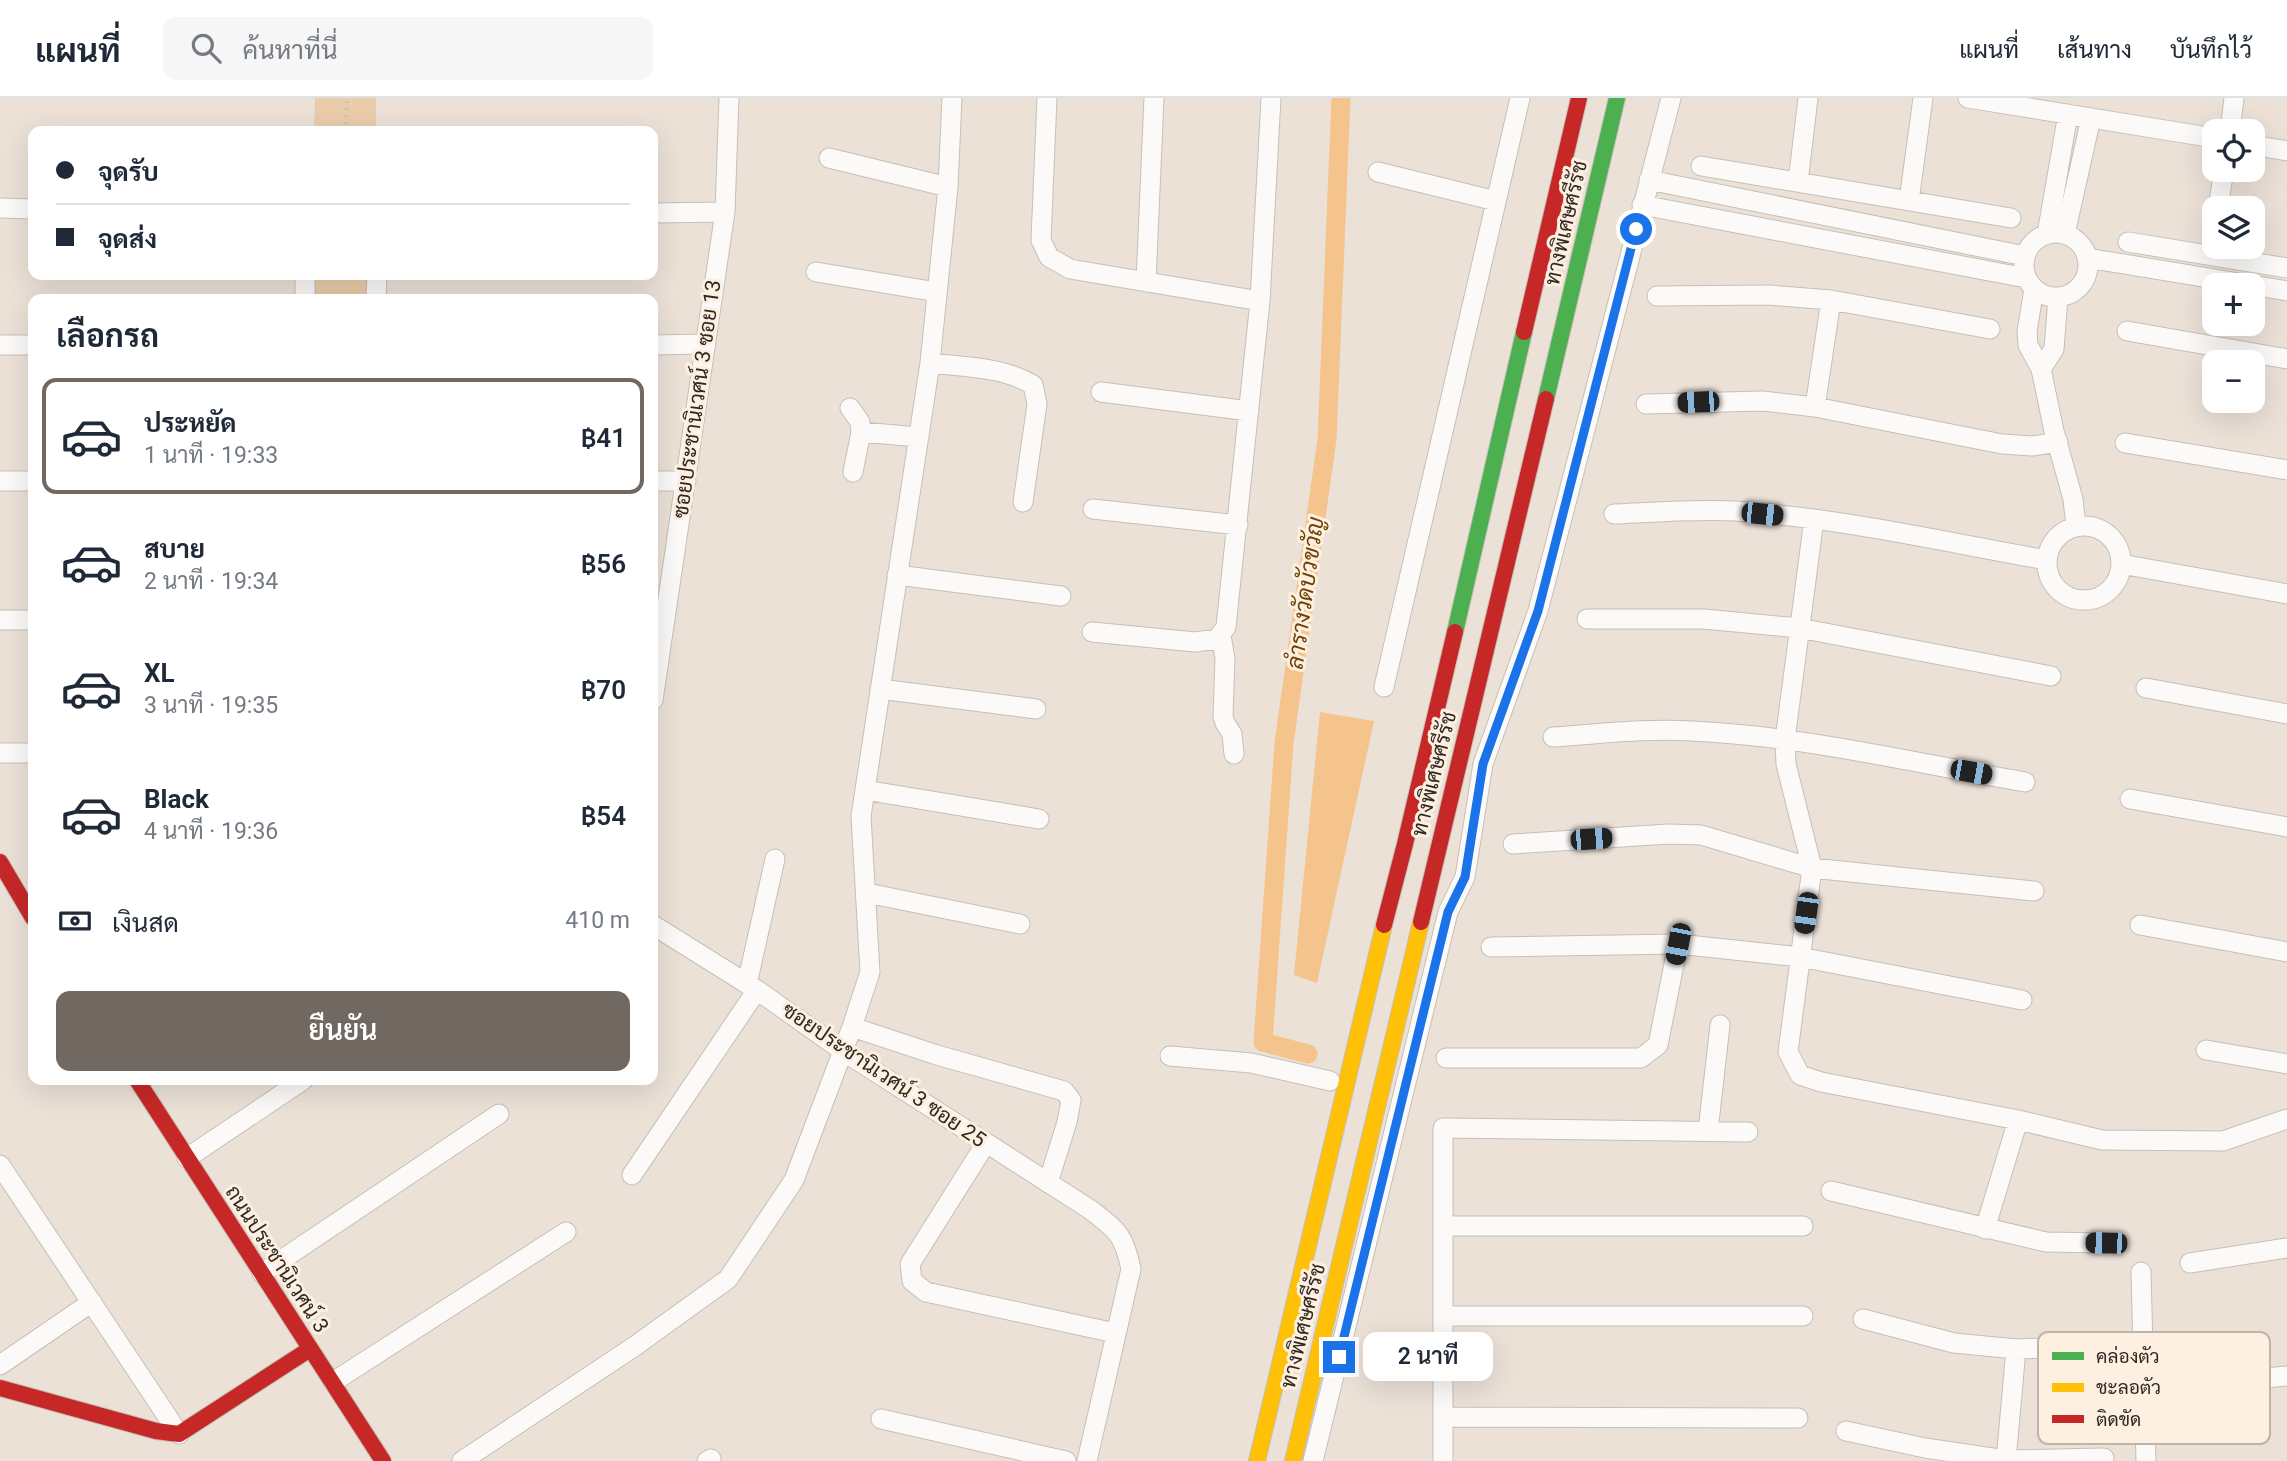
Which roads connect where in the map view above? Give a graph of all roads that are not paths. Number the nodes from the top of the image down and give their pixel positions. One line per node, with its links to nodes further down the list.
1 (729, 98): 31 (street, ซอยประชานิเวศน์ 3 ซอย 13)
2 (952, 98): 25 (street)
3 (1046, 98): 43 (street)
4 (1154, 98): 43 (street)
5 (1271, 98): 51 (street)
6 (1520, 98): 26 (street)
7 (1579, 98): 180 (main road, ทางพิเศษศรีรัช)
8 (1617, 98): 181 (main road, ทางพิเศษศรีรัช)
9 (1671, 98): 23 (street)
10 (1808, 98): 24 (street)
11 (1923, 98): 27 (street)
12 (1968, 98): 14 (street)
13 (2235, 98): 16 (street)
14 (2067, 114): 15 (street); 34 (street)
15 (2091, 118): 17 (street); 34 (street)
16 (2232, 119)
17 (2202, 136)
18 (2265, 147): 19 (street)
19 (2287, 151)
20 (829, 158): 25 (street)
21 (1701, 166): 24 (street)
22 (1378, 172): 26 (street)
23 (1649, 180): 28 (street); 37 (street)
24 (1798, 182): 27 (street)
25 (948, 187): 47 (street)
26 (1496, 201): 95 (street)
27 (1909, 201): 33 (street)
28 (1642, 205): 44 (street); 182 (street)
29 (0, 208): 30 (street)
30 (28, 209)
31 (725, 212): 32 (street); 54 (street, ซอยประชานิเวศน์ 3 ซอย 13)
32 (658, 213)
33 (2011, 218)
34 (2056, 234): 37 (street); 38 (street)
35 (2127, 242): 36 (street)
36 (2202, 246)
37 (2025, 256): 44 (street)
38 (2087, 258): 42 (street); 49 (street)
39 (2255, 259): 40 (street)
40 (2287, 268)
41 (816, 272): 47 (street)
42 (2202, 277)
43 (1146, 282): 51 (street)
44 (2030, 284): 49 (street); 60 (street)
45 (2265, 287): 46 (street)
46 (2287, 291)
47 (937, 292): 59 (street)
48 (1657, 296): 50 (street)
49 (2058, 298): 60 (street)
50 (1831, 300): 52 (street); 63 (street)
51 (1259, 302): 65 (street)
52 (1990, 329)
53 (2127, 331): 58 (street)
54 (706, 344): 57 (street); 75 (street, ซอยประชานิเวศน์ 3 ซอย 13)
55 (0, 345): 56 (street)
56 (28, 345)
57 (658, 345)
58 (2287, 359)
59 (930, 363): 67 (street); 76 (street)
60 (2041, 369): 68 (street)
61 (1101, 392): 65 (street)
62 (1646, 404): 63 (street)
63 (1815, 407): 68 (street)
64 (850, 408): 66 (street)
65 (1249, 411): 80 (street)
66 (861, 432): 67 (street); 71 (street)
67 (919, 437): 84 (street)
68 (2058, 442): 81 (street)
69 (2125, 443): 70 (street)
70 (2287, 470)
71 (853, 472)
72 (0, 481): 73 (street)
73 (28, 481)
74 (658, 481): 75 (street)
75 (686, 481): 90 (street, ซอยประชานิเวศน์ 3 ซอย 13)
76 (1023, 502)
77 (1093, 509): 80 (street)
78 (1614, 514): 79 (street)
79 (1814, 519): 82 (street); 91 (street)
80 (1238, 525): 93 (street)
81 (2076, 527): 82 (street); 83 (street)
82 (2047, 560): 83 (street)
83 (2121, 564): 85 (street)
84 (897, 575): 86 (street); 97 (street)
85 (2287, 594)
86 (1061, 596)
87 (0, 620): 88 (street)
88 (28, 620)
89 (1587, 620): 91 (street)
90 (658, 623)
91 (1799, 628): 94 (street); 101 (street)
92 (1092, 632): 93 (street)
93 (1222, 635): 104 (street)
94 (2051, 677)
95 (1384, 687)
96 (2146, 688): 99 (street)
97 (880, 689): 98 (street); 106 (street)
98 (1036, 709)
99 (2287, 714)
100 (1553, 737): 101 (street)
101 (1785, 740): 105 (street); 113 (street)
102 (28, 752): 103 (street)
103 (0, 753)
104 (1234, 754)
105 (2025, 782)
106 (864, 790): 108 (street); 115 (street)
107 (2130, 799): 109 (street)
108 (1039, 819)
109 (2287, 827)
110 (1513, 844): 113 (street)
111 (775, 859): 124 (street)
112 (0, 862): 116 (main road)
113 (1812, 868): 114 (street); 123 (street)
114 (2034, 891)
115 (867, 893): 117 (street); 127 (street)
116 (28, 910)
117 (1020, 924)
118 (2140, 925): 122 (street)
119 (658, 928): 124 (street, ซอยประชานิเวศน์ 3 ซอย 25)
120 (1678, 944): 121 (street); 123 (street); 131 (street)
121 (1491, 947)
122 (2287, 952)
123 (1800, 957): 125 (street); 138 (street)
124 (752, 987): 129 (street, ซอยประชานิเวศน์ 3 ซอย 25); 144 (street)
125 (2022, 1000)
126 (1720, 1025): 139 (street)
127 (852, 1027): 129 (street); 145 (street)
128 (2206, 1050): 132 (street)
129 (843, 1051): 141 (street, ซอยประชานิเวศน์ 3 ซอย 25); 177 (street)
130 (1170, 1056): 133 (street)
131 (1446, 1058)
132 (2287, 1064)
133 (1331, 1082)
134 (139, 1085): 142 (main road, ถนนประชานิเวศน์ 3)
135 (296, 1085): 142 (street)
136 (499, 1114): 156 (street)
137 (2287, 1119): 138 (street)
138 (2018, 1120): 150 (street)
139 (1709, 1131): 140 (street); 148 (street)
140 (1748, 1132)
141 (986, 1143): 145 (street, ซอยประชานิเวศน์ 3 ซอย 25); 162 (street)
142 (187, 1158): 156 (main road, ถนนประชานิเวศน์ 3)
143 (0, 1165): 147 (street)
144 (632, 1175)
145 (1048, 1183): 162 (street, ซอยประชานิเวศน์ 3 ซอย 25)
146 (1832, 1191): 150 (street)
147 (8, 1194): 157 (street)
148 (1443, 1226): 149 (street); 158 (street)
149 (1803, 1226)
150 (1985, 1229): 152 (street)
151 (566, 1232): 167 (street)
152 (2106, 1243)
153 (2287, 1248): 154 (street)
154 (2190, 1264)
155 (2141, 1272): 161 (street)
156 (262, 1273): 164 (main road, ถนนประชานิเวศน์ 3)
157 (92, 1302): 166 (street); 173 (street)
158 (1443, 1316): 159 (street); 169 (street)
159 (1804, 1316)
160 (1863, 1319): 165 (street)
161 (2143, 1332)
162 (1115, 1333): 179 (street)
163 (2038, 1348): 165 (street)
164 (310, 1349): 167 (main road, ถนนประชานิเวศน์ 3); 173 (main road)
165 (2016, 1349): 175 (street)
166 (0, 1365)
167 (333, 1382): 176 (main road, ถนนประชานิเวศน์ 3)
168 (0, 1388): 173 (main road)
169 (1443, 1417): 170 (street); 183 (street)
170 (1798, 1418)
171 (881, 1419): 178 (street)
172 (1846, 1431): 175 (street)
173 (179, 1434)
174 (2104, 1458): 175 (street)
175 (2006, 1460)
176 (383, 1461)
177 (462, 1461)
178 (1066, 1461)
179 (1087, 1461)
180 (1257, 1461)
181 (1293, 1461)
182 (1313, 1461)
183 (1443, 1461)

